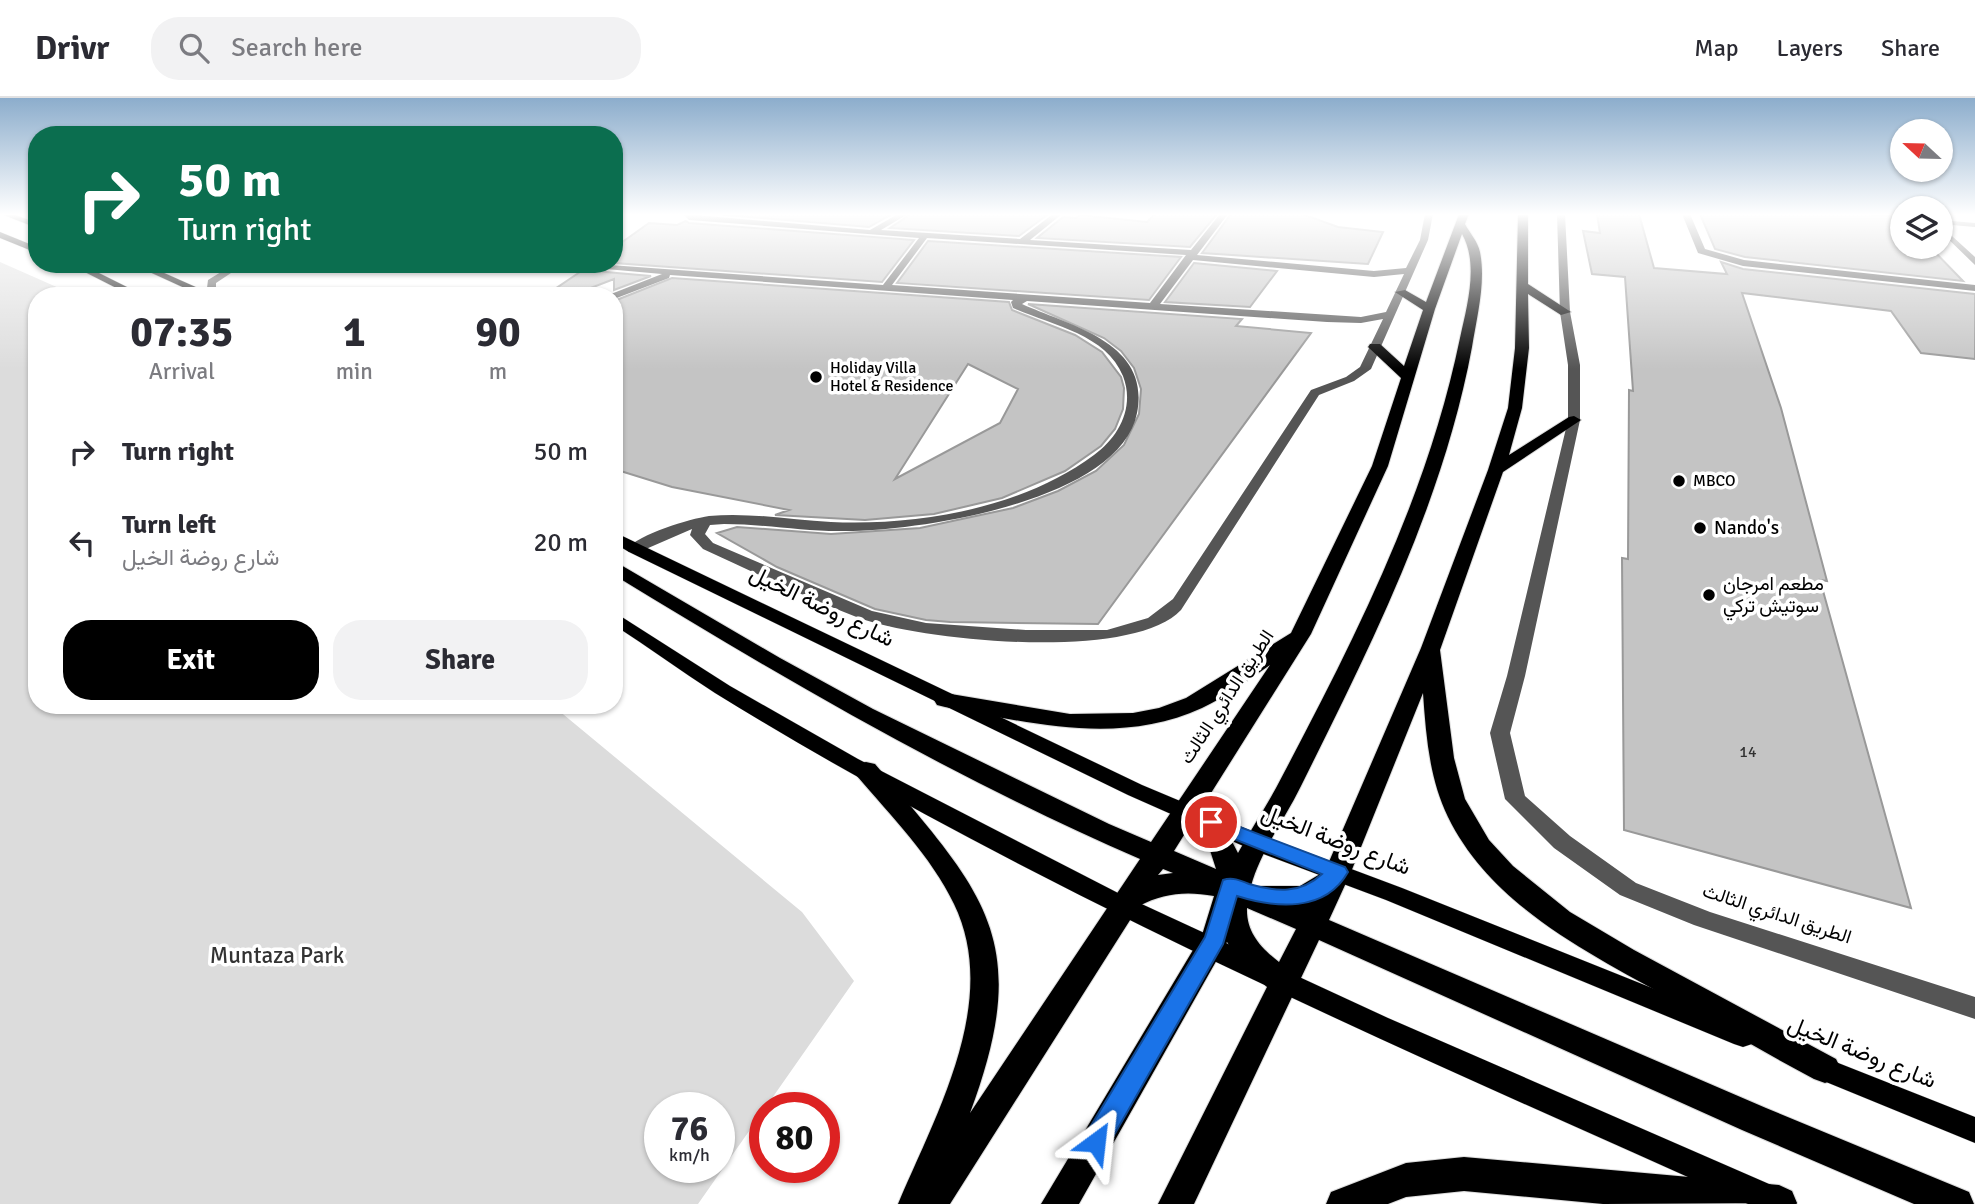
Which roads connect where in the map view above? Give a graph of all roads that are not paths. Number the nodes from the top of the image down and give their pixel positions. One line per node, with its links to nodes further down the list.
1 (902, 266): 18 (street)
2 (1183, 266): 26 (street)
3 (1293, 266): 16 (street)
4 (1412, 266): 11 (street)
5 (1445, 266): 27 (highway, الطريق الدائري الثالث)
6 (1474, 266): 45 (highway)
7 (1522, 266): 17 (highway)
8 (1563, 266): 28 (street, الطريق الدائري الثالث)
9 (1767, 266): 23 (street)
10 (623, 269): 15 (street)
11 (1409, 271): 16 (street); 22 (street)
12 (92, 273): 19 (main road)
13 (157, 273): 20 (main road)
14 (226, 273): 21 (street)
15 (672, 273): 18 (street); 24 (street)
16 (1374, 274): 22 (street)
17 (1521, 285): 28 (highway); 34 (highway)
18 (887, 286): 25 (street)
19 (122, 287)
20 (190, 287)
21 (211, 287)
22 (1402, 287): 27 (highway); 29 (street)
23 (1975, 288)
24 (623, 292)
25 (1026, 297): 26 (street); 35 (street)
26 (1153, 306): 30 (street)
27 (1429, 309): 32 (highway, الطريق الدائري الثالث)
28 (1565, 312): 33 (street, الطريق الدائري الثالث)
29 (1388, 315): 30 (street); 31 (street)
30 (1328, 319): 31 (street)
31 (1377, 343): 32 (highway); 35 (street)
32 (1409, 378): 40 (highway, الطريق الدائري الثالث)
33 (1574, 420): 34 (highway); 53 (street, الطريق الدائري الثالث)
34 (1496, 470): 41 (highway)
35 (706, 521): 37 (street)
36 (623, 542): 37 (main road, شارع روضة الخيل)
37 (634, 549): 42 (main road, شارع روضة الخيل)
38 (623, 572): 46 (highway)
39 (623, 623): 43 (main road)
40 (1301, 634): 42 (highway); 44 (highway, الطريق الدائري الثالث)
41 (1431, 648): 47 (highway); 54 (highway)
42 (945, 700): 44 (main road, شارع روضة الخيل)
43 (866, 771): 49 (main road); 57 (highway)
44 (1187, 812): 45 (main road, شارع روضة الخيل); 46 (highway, الطريق الدائري الثالث); 48 (highway)
45 (1258, 843): 47 (main road, شارع روضة الخيل); 48 (highway)
46 (1158, 856): 48 (highway); 49 (highway, الطريق الدائري الثالث)
47 (1338, 872): 48 (highway); 50 (highway); 54 (main road, شارع روضة الخيل)
48 (1233, 888): 49 (highway); 50 (highway); 51 (highway); 52 (highway)
49 (1124, 906): 51 (main road); 58 (highway, الطريق الدائري الثالث)
50 (1312, 925): 52 (highway); 62 (highway)
51 (1210, 947): 52 (main road); 59 (highway)
52 (1284, 983): 56 (main road); 60 (highway)
53 (1975, 1008)
54 (1825, 1069): 55 (main road, شارع روضة الخيل)
55 (1975, 1130)
56 (1781, 1203): 61 (highway)
57 (916, 1204)
58 (930, 1204)
59 (1059, 1204)
60 (1176, 1204)
61 (1345, 1204)
62 (1956, 1204)

